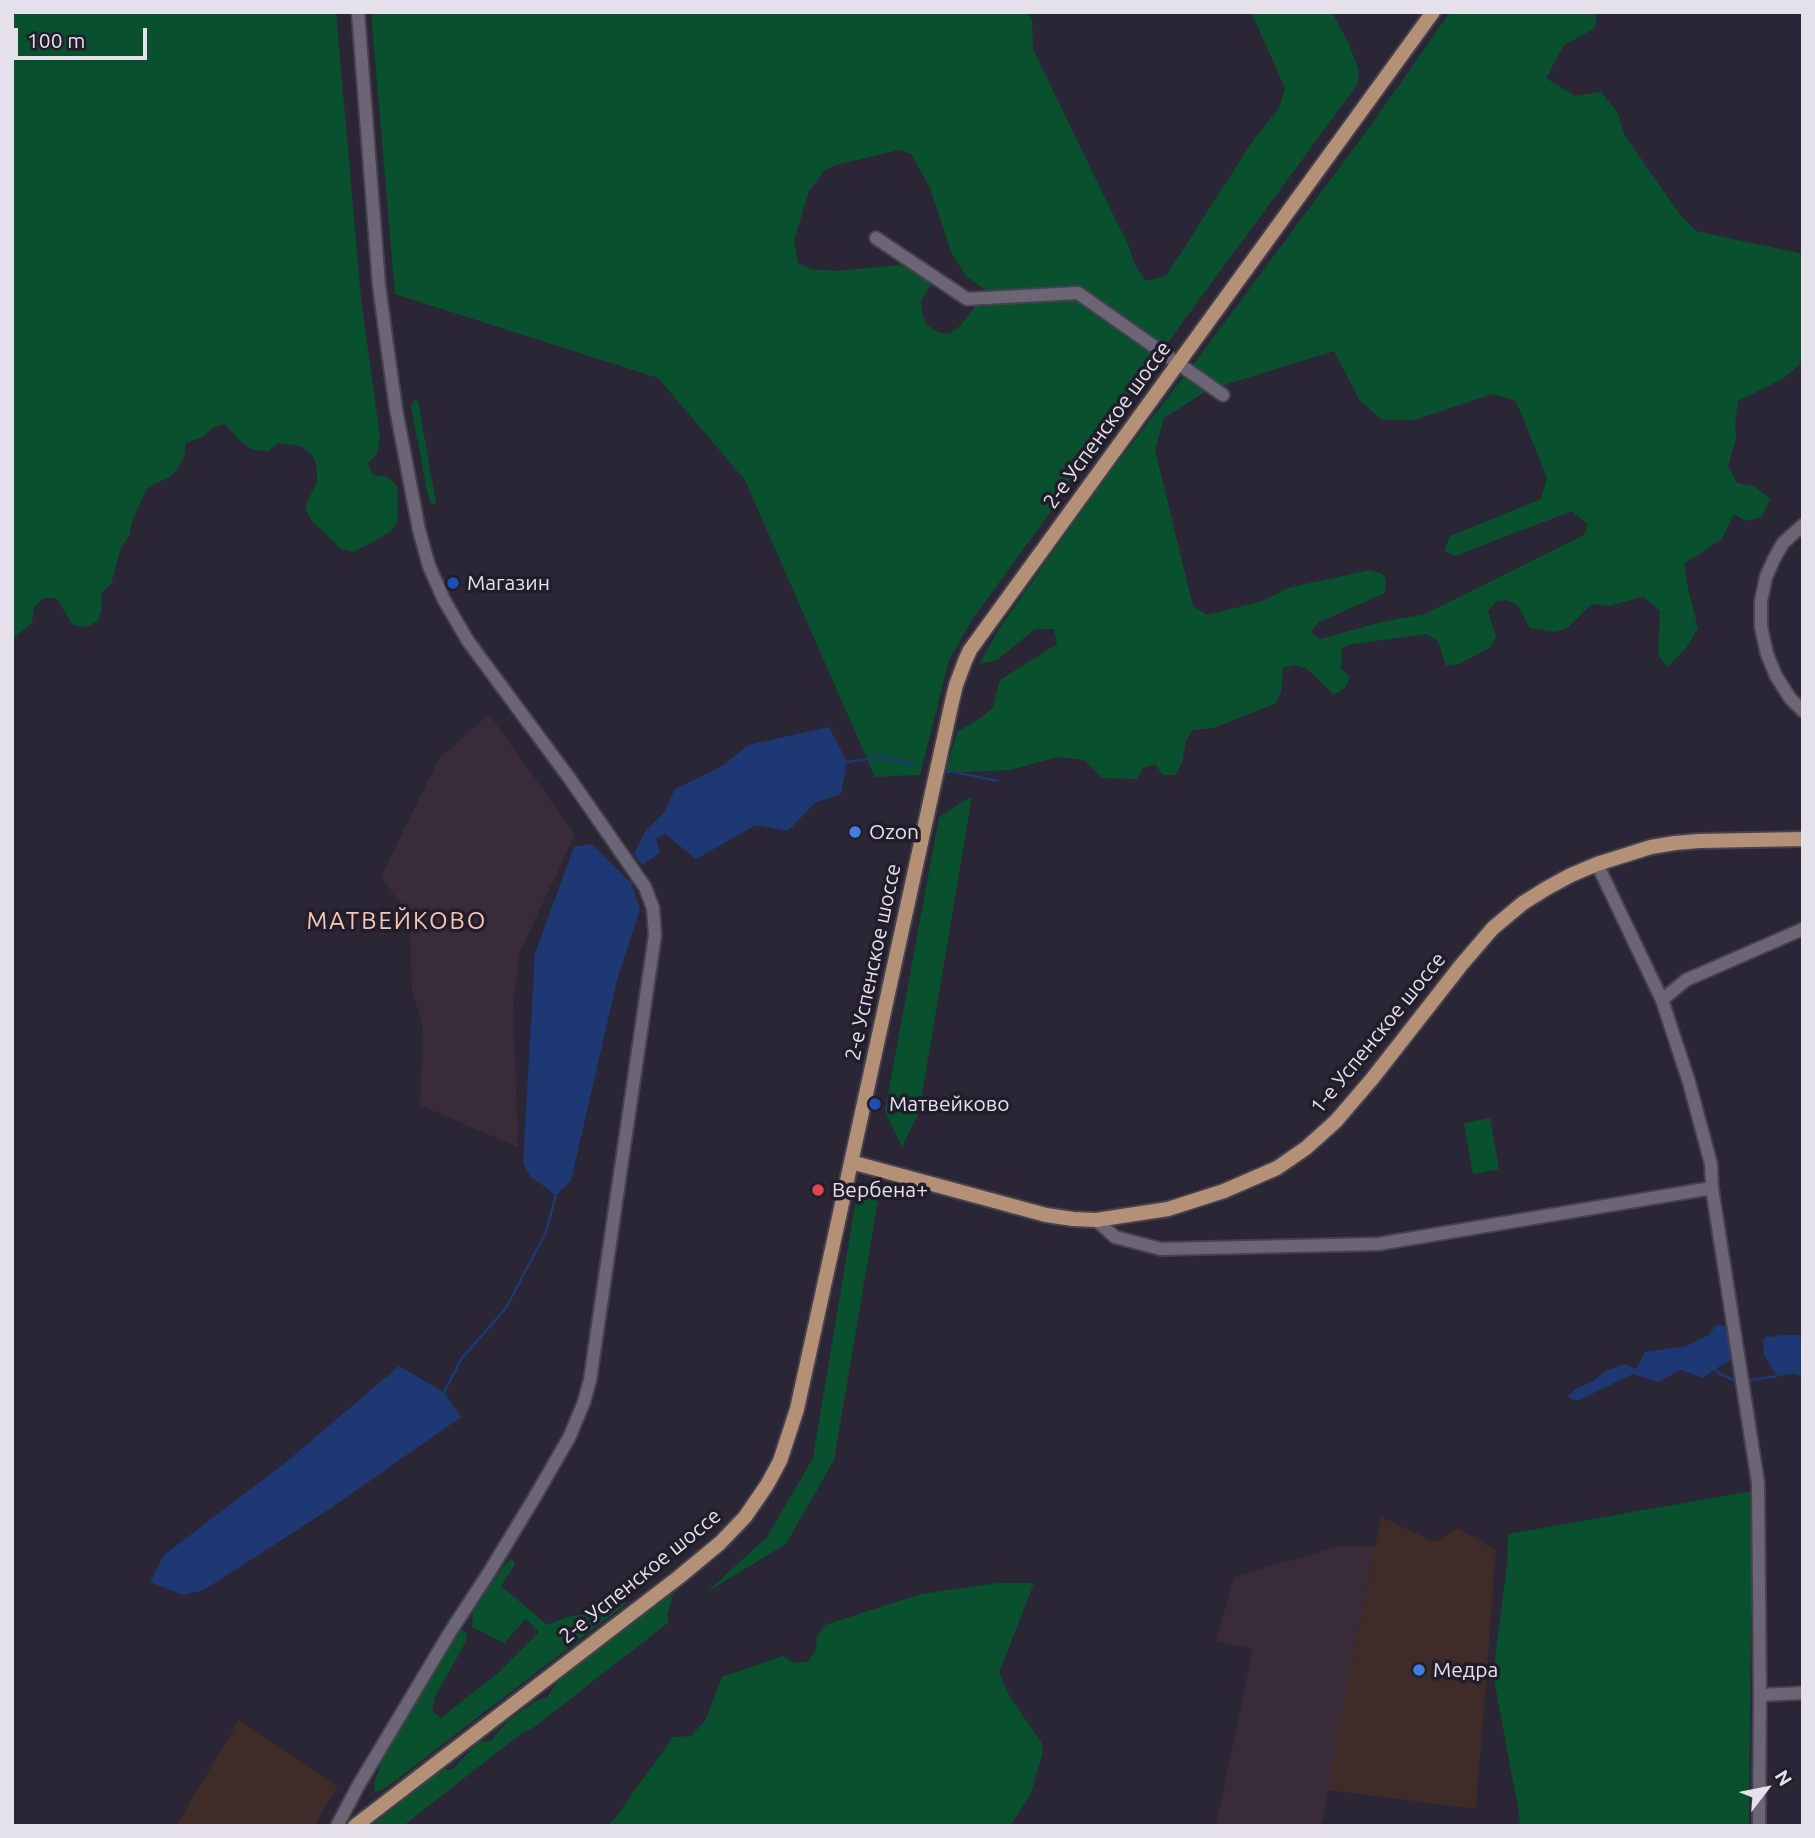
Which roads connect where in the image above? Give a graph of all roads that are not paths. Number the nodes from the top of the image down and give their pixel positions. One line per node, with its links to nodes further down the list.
1 (358, 12): 17 (street)
2 (1433, 12): 4 (main road, 2-е Успенское шоссе)
3 (876, 238): 4 (street)
4 (1178, 363): 5 (street); 12 (main road, 2-е Успенское шоссе)
5 (1223, 395)
6 (1803, 525): 7 (street)
7 (1803, 711)
8 (1803, 839): 9 (main road, 1-е Успенское шоссе)
9 (1597, 864): 11 (street); 14 (main road, 1-е Успенское шоссе)
10 (1803, 929): 11 (street)
11 (1662, 1000): 13 (street)
12 (851, 1162): 14 (main road, 1-е Успенское шоссе); 18 (main road, 2-е Успенское шоссе)
13 (1712, 1188): 14 (street); 16 (street)
14 (1096, 1220)
15 (1803, 1693): 16 (street)
16 (1760, 1695): 21 (street)
17 (351, 1800): 18 (street); 19 (street)
18 (375, 1810): 20 (main road, 2-е Успенское шоссе)
19 (337, 1826)
20 (355, 1826)
21 (1759, 1826)

